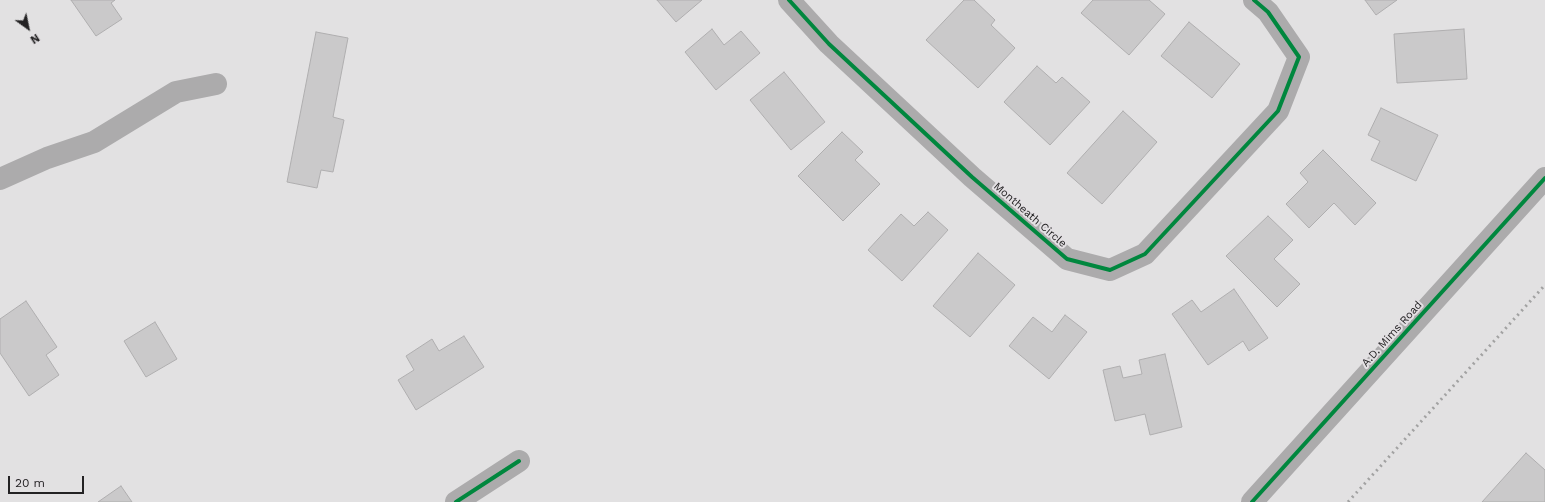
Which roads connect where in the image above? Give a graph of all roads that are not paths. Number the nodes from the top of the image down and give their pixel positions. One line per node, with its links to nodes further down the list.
1 (789, 0): 2 (street, Montheath Circle)
2 (1254, 0)
3 (216, 84): 5 (street)
4 (1545, 178): 8 (street, A.D. Mims Road)
5 (0, 179)
6 (519, 461): 7 (street)
7 (456, 502)
8 (1252, 502)

